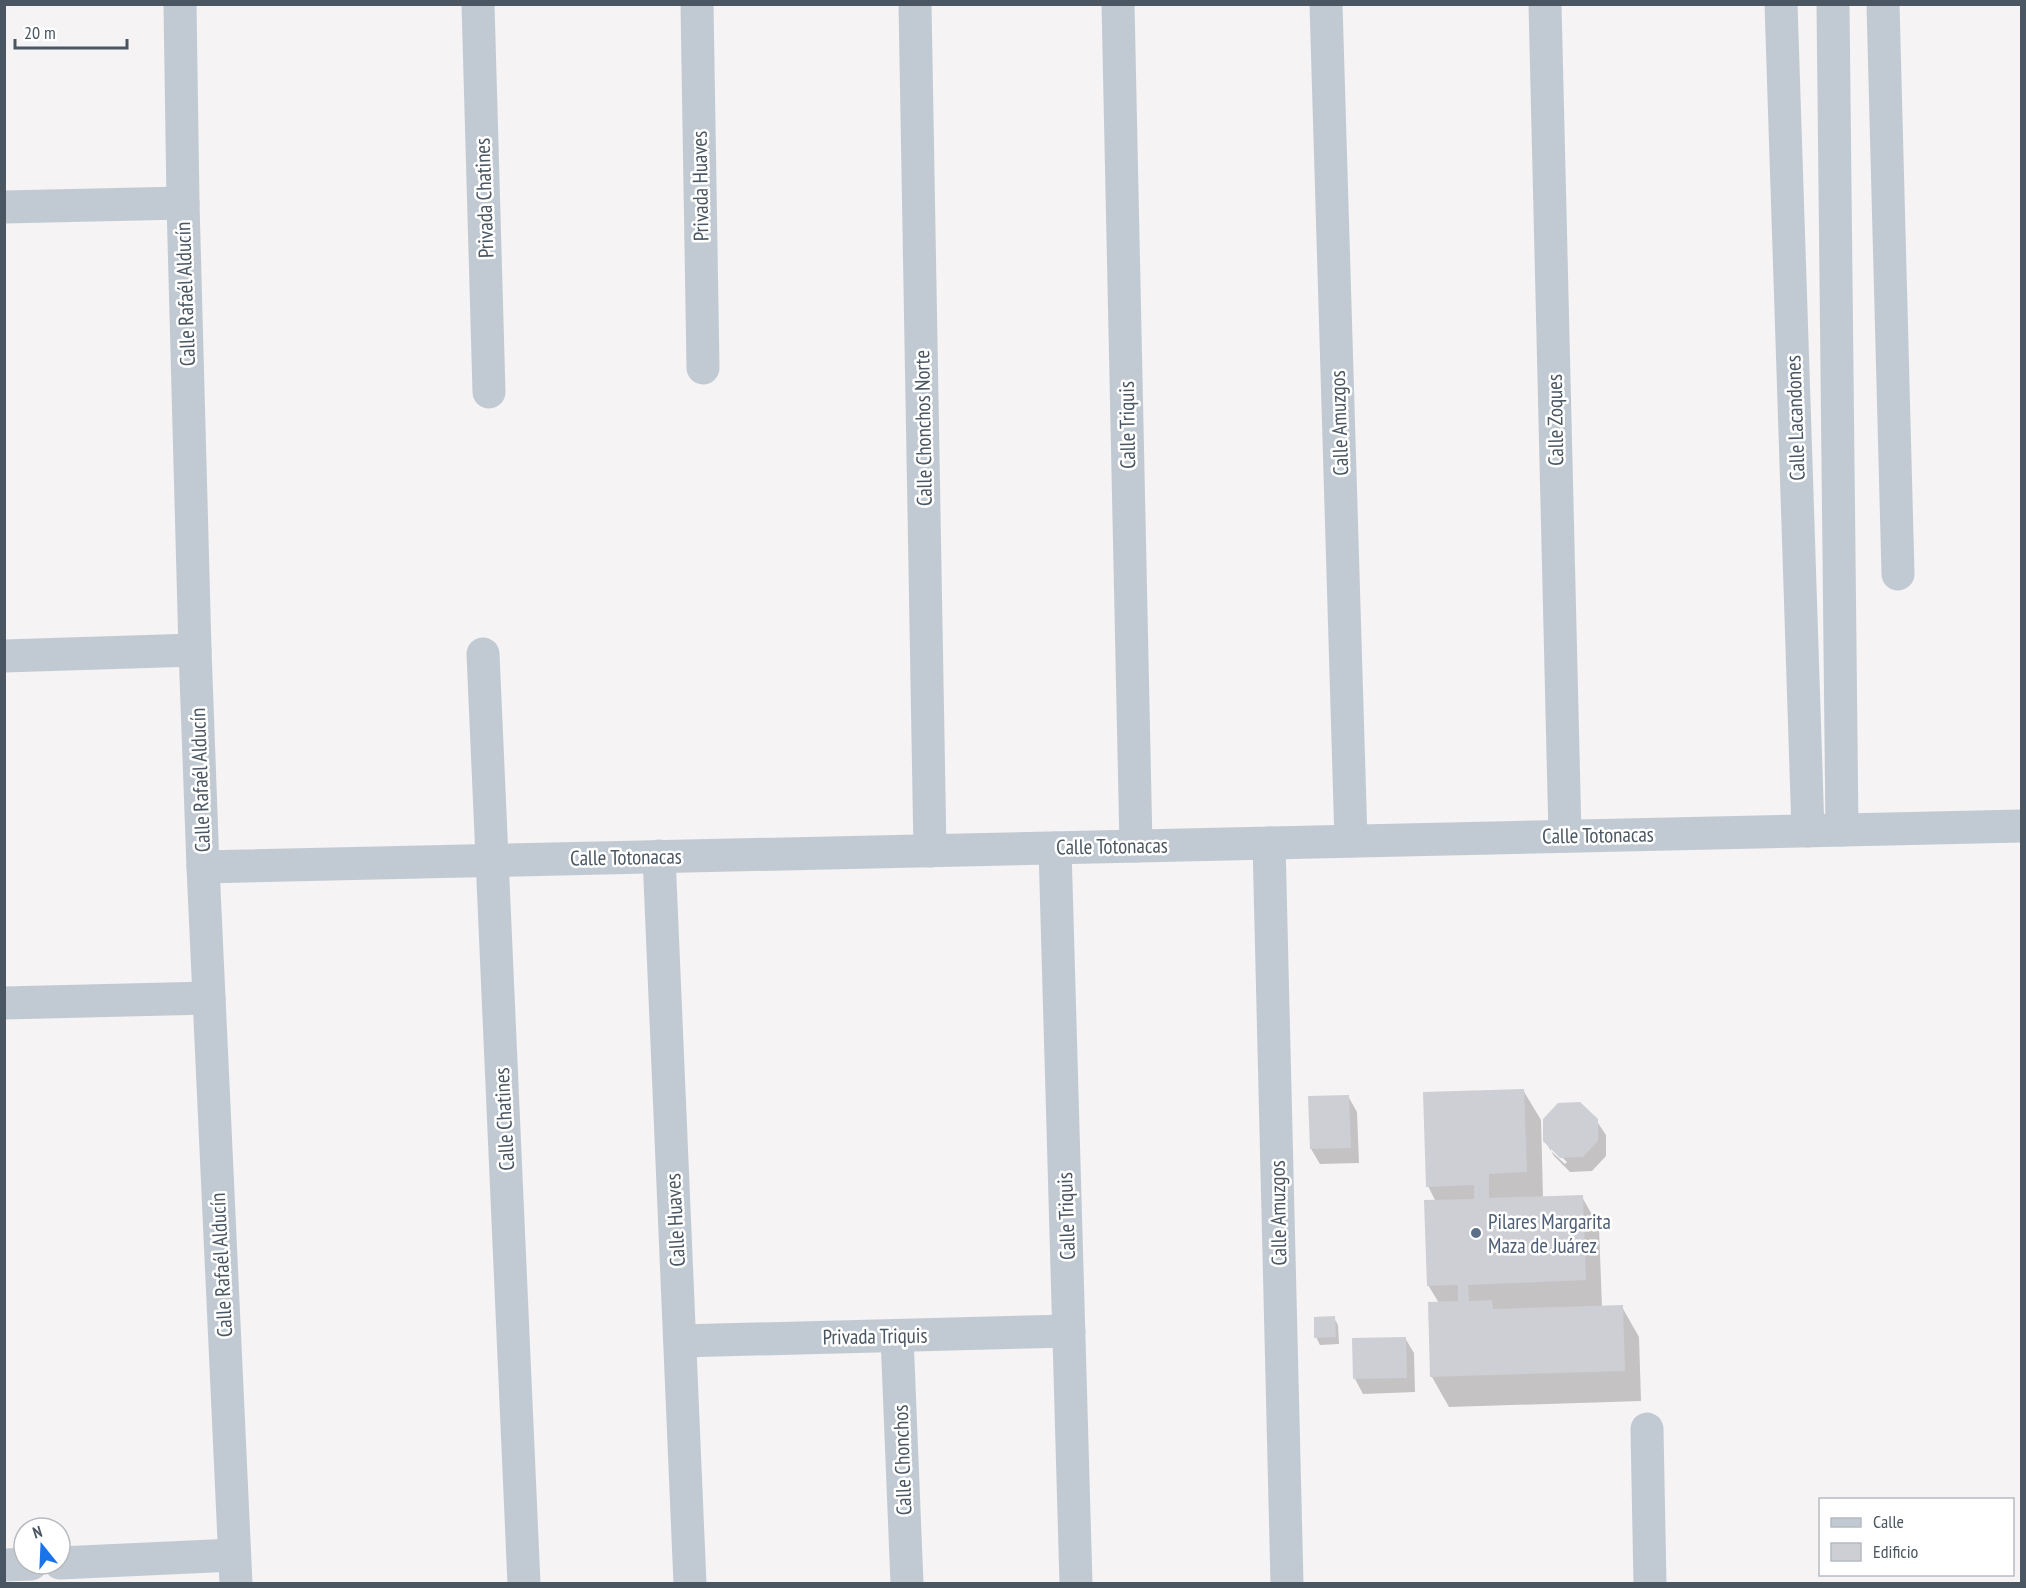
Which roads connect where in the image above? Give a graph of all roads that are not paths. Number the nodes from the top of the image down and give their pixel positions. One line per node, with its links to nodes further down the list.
1 (180, 4): 11 (street, Calle Rafaél Alducín)
2 (478, 4): 14 (street, Privada Chatines)
3 (697, 4): 13 (street, Privada Huaves)
4 (915, 4): 27 (street, Calle Chonchos Norte)
5 (1118, 4): 25 (street, Calle Triquis)
6 (1326, 4): 23 (street, Calle Amuzgos)
7 (1545, 4): 22 (street, Calle Zoques)
8 (1781, 4): 21 (street, Calle Lacandones)
9 (1833, 4): 20 (street, Calle Lacandones)
10 (1883, 4): 15 (street)
11 (183, 203): 12 (street); 16 (street, Calle Rafaél Alducín)
12 (4, 207)
13 (704, 368)
14 (489, 392)
15 (1898, 574)
16 (195, 650): 18 (street); 30 (street, Calle Rafaél Alducín)
17 (483, 654): 29 (street, Calle Chatines)
18 (4, 656)
19 (2022, 826): 20 (street, Calle Totonacas)
20 (1842, 830): 21 (street, Calle Totonacas)
21 (1808, 831): 22 (street, Calle Totonacas)
22 (1565, 836): 23 (street, Calle Totonacas)
23 (1351, 841): 24 (street, Calle Totonacas)
24 (1269, 843): 25 (street, Calle Totonacas); 43 (street, Calle Amuzgos)
25 (1136, 846): 26 (street, Calle Totonacas)
26 (1055, 848): 27 (street, Calle Totonacas); 33 (street, Calle Triquis)
27 (930, 851): 28 (street, Calle Totonacas)
28 (659, 856): 29 (street, Calle Totonacas); 35 (street, Calle Huaves)
29 (493, 860): 30 (street, Calle Totonacas); 39 (street, Calle Chatines)
30 (203, 867): 31 (street, Calle Rafaél Alducín)
31 (209, 998): 32 (street); 38 (street, Calle Rafaél Alducín)
32 (4, 1003)
33 (1069, 1331): 34 (street, Privada Triquis); 42 (street, Calle Triquis)
34 (897, 1336): 35 (street, Privada Triquis); 41 (street, Calle Chonchos)
35 (680, 1341): 40 (street, Calle Huaves)
36 (1647, 1429): 44 (street)
37 (72, 1563): 38 (street)
38 (235, 1569)
39 (524, 1584)
40 (690, 1584)
41 (907, 1584)
42 (1076, 1584)
43 (1287, 1584)
44 (1650, 1584)

